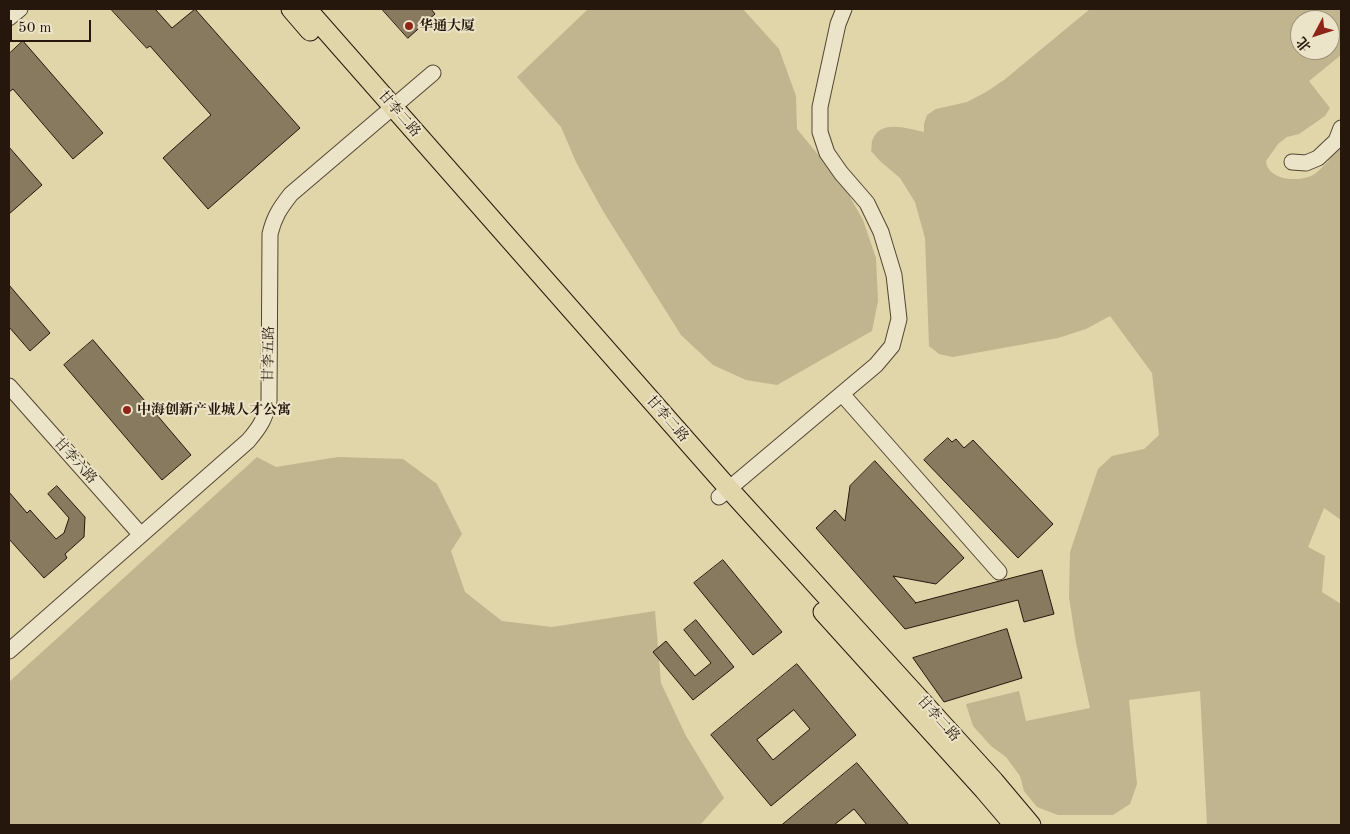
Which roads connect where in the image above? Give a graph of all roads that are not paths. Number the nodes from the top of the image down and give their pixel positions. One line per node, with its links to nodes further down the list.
1 (20, 9): 5 (street)
2 (291, 9): 7 (main road, 甘李二路)
3 (306, 9): 7 (main road, 甘李二路)
4 (844, 9): 11 (street)
5 (9, 18)
6 (433, 73): 7 (street, 甘李五路)
7 (388, 111): 12 (main road, 甘李二路); 13 (street, 甘李五路)
8 (1341, 128): 9 (street)
9 (1292, 162)
10 (9, 386): 13 (street, 甘李六路)
11 (842, 394): 12 (street); 14 (street)
12 (724, 493): 16 (main road, 甘李二路); 17 (main road, 甘李二路)
13 (141, 535): 15 (street, 甘李五路)
14 (999, 572)
15 (9, 651)
16 (1012, 824)
17 (1031, 825)

